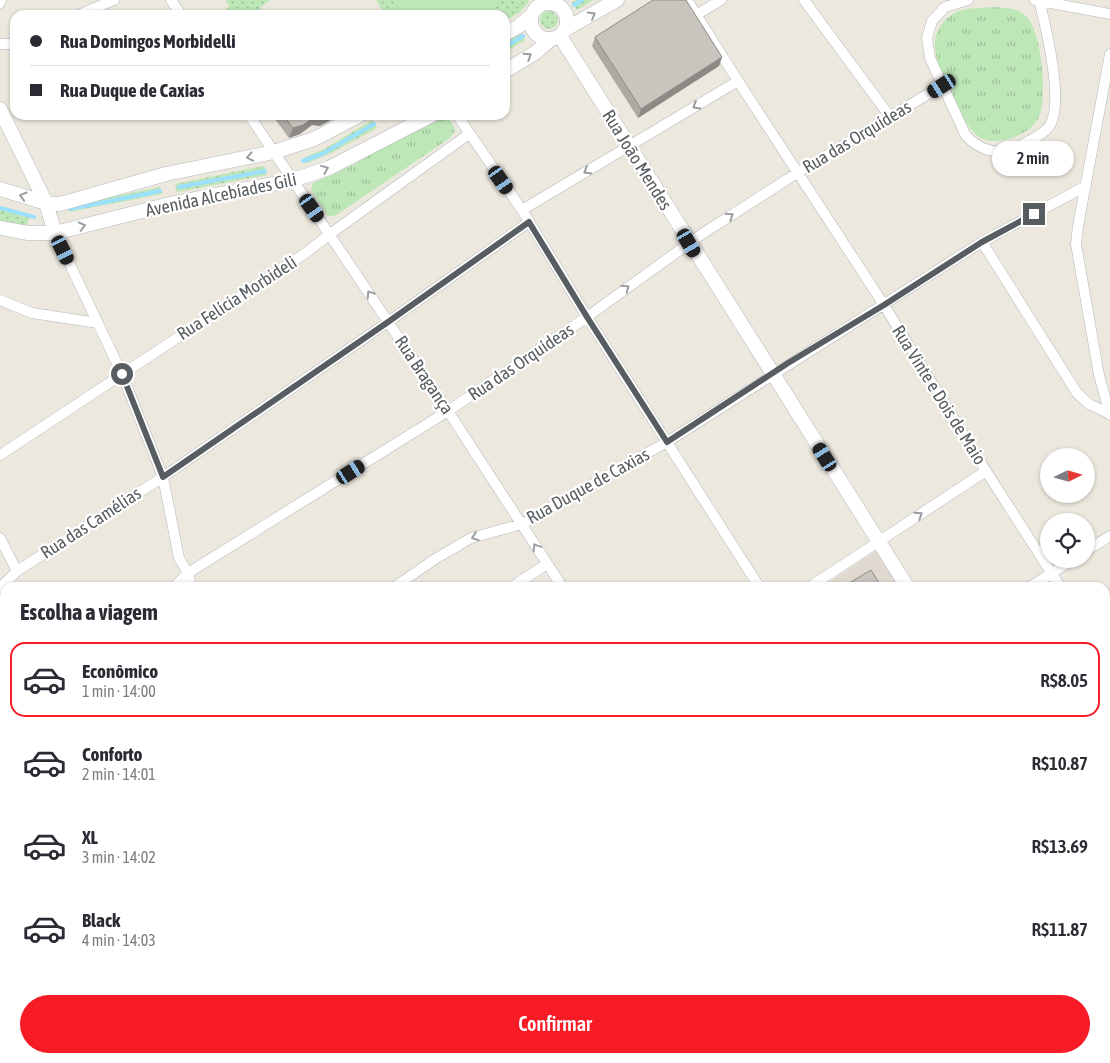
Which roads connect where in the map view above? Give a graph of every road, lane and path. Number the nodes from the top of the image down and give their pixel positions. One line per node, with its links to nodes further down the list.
1 (114, 0): 10 (street)
2 (617, 0): 14 (street, one-way to 2)
3 (687, 0): 12 (street, Rua Vinte e Dois de Maio)
4 (721, 0): 12 (street)
5 (804, 0): 20 (street)
6 (968, 0): 18 (street)
7 (1034, 0): 8 (street)
8 (1039, 0): 11 (street); 18 (street)
9 (544, 5): 13 (street); 14 (street); 14 (street)
10 (90, 10)
11 (1110, 14)
12 (696, 15): 17 (street, Rua Vinte e Dois de Maio)
13 (510, 31)
14 (559, 35): 16 (street, one-way to 14); 26 (street, Rua João Mendes)
15 (1110, 54): 30 (street)
16 (510, 68)
17 (738, 81): 26 (street, one-way to 26); 28 (street, Rua Vinte e Dois de Maio)
18 (942, 86): 20 (street, Rua das Orquídeas)
19 (0, 109): 32 (street)
20 (891, 118): 28 (street, Rua das Orquídeas)
21 (252, 120): 27 (street, Rua Bragança)
22 (350, 120): 27 (street, Avenida Alcebíades Gili)
23 (422, 120): 29 (street, Avenida Alcebíades Gili, one-way to 23)
24 (460, 120): 25 (street)
25 (469, 134): 33 (street); 37 (street, Rua Felícia Morbideli)
26 (629, 146): 33 (street, one-way to 33); 39 (street, Rua João Mendes)
27 (274, 152): 29 (street, Rua Bragança); 32 (street, Avenida Alcebíades Gili, one-way to 32)
28 (797, 173): 39 (street, Rua das Orquídeas, one-way to 28); 41 (street, Rua Vinte e Dois de Maio)
29 (293, 180): 36 (street, Avenida Alcebíades Gili, one-way to 29); 37 (street, Rua Bragança)
30 (1086, 186): 38 (street, Rua Duque de Caxias); 48 (street)
31 (0, 189): 32 (street, Avenida Alcebíades Gili, one-way to 31)
32 (46, 203): 36 (street)
33 (522, 210): 34 (street)
34 (529, 222): 42 (street); 43 (street, Rua das Camélias)
35 (0, 228): 36 (street, Avenida Alcebíades Gili)
36 (55, 233): 44 (street)
37 (330, 234): 43 (street, Rua Bragança, one-way to 37); 45 (street, Rua Felícia Morbideli)
38 (982, 242): 41 (street, Rua Duque de Caxias); 48 (street)
39 (689, 243): 42 (street, Rua das Orquídeas, one-way to 39); 46 (street, Rua João Mendes)
40 (0, 300): 44 (street)
41 (884, 305): 46 (street, Rua Duque de Caxias); 51 (street, Rua Vinte e Dois de Maio)
42 (587, 317): 47 (street, Rua das Orquídeas); 49 (street)
43 (388, 322): 47 (street, Rua Bragança); 52 (street, Rua das Camélias)
44 (98, 323): 45 (street)
45 (122, 374): 50 (street, Rua Felícia Morbideli); 52 (street)
46 (773, 374): 49 (street, Rua Duque de Caxias); 56 (street, Rua João Mendes)
47 (448, 411): 53 (street, Rua Bragança); 61 (street, Rua das Orquídeas)
48 (1109, 414)
49 (667, 442): 53 (street, Rua Duque de Caxias); 69 (street)
50 (0, 456)
51 (986, 472): 56 (street, one-way to 51); 62 (street, Rua Vinte e Dois de Maio)
52 (163, 477): 60 (street, Rua das Camélias); 61 (street)
53 (522, 524): 58 (street, Rua Bragança, one-way to 53); 66 (street, Rua Duque de Caxias, one-way to 66)
54 (1110, 536): 57 (street)
55 (0, 538): 60 (street)
56 (878, 542): 70 (street); 71 (street, Rua João Mendes)
57 (1095, 545)
58 (546, 564): 67 (street); 68 (street, Rua Bragança)
59 (1060, 568): 62 (street)
60 (16, 571): 63 (street, Rua das Camélias)
61 (188, 573): 64 (street, Rua das Orquídeas); 65 (street)
62 (1052, 573): 72 (street); 73 (street, Rua Vinte e Dois de Maio)
63 (6, 582)
64 (179, 582)
65 (190, 582)
66 (402, 582)
67 (519, 582)
68 (559, 582)
69 (756, 582)
70 (817, 582)
71 (904, 582)
72 (1038, 582)
73 (1057, 582)

